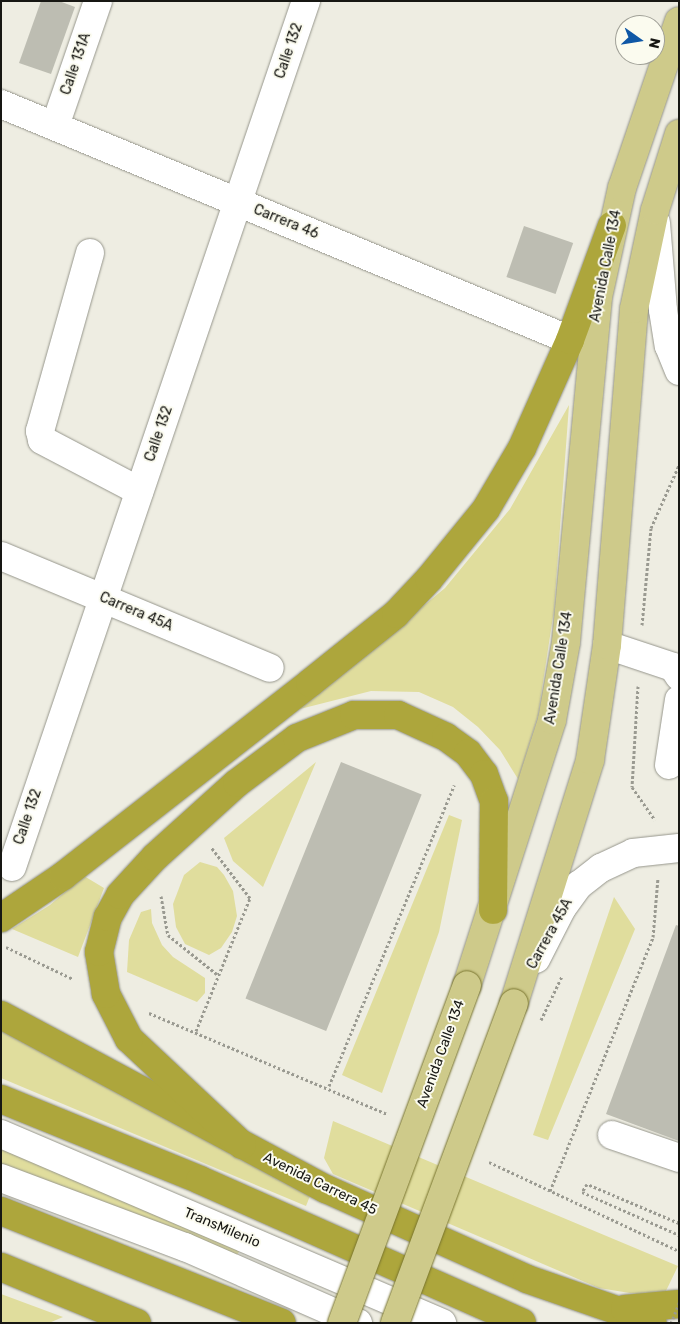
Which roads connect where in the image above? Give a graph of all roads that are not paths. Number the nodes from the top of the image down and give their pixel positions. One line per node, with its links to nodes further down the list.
1 (98, 1): 5 (street, Calle 131A)
2 (306, 1): 7 (street, Calle 132)
3 (679, 20): 9 (main road, Avenida Calle 134)
4 (1, 104): 5 (street, Carrera 46)
5 (55, 126): 7 (street, Carrera 46)
6 (679, 134): 8 (main road)
7 (238, 202): 11 (street, Carrera 46); 13 (street, Calle 132)
8 (655, 210): 12 (street); 16 (main road)
9 (612, 225): 11 (highway); 23 (main road, Avenida Calle 134)
10 (90, 253): 13 (street)
11 (570, 340): 24 (highway)
12 (679, 371)
13 (139, 491): 15 (street, Calle 132)
14 (1, 556): 15 (street, Carrera 45A)
15 (103, 598): 17 (street, Carrera 45A); 22 (street, Calle 132)
16 (607, 645): 18 (street); 25 (main road)
17 (270, 668)
18 (679, 676)
19 (679, 700): 20 (street)
20 (669, 765)
21 (670, 847): 25 (street, Carrera 45A)
22 (12, 867)
23 (493, 910): 30 (highway); 39 (main road, Avenida Calle 134, bridge)
24 (1, 918)
25 (514, 1003): 41 (main road, bridge)
26 (1, 1015): 30 (highway, Avenida Carrera 45)
27 (1, 1099): 43 (highway)
28 (1, 1134): 42 (street, TransMilenio)
29 (612, 1135): 31 (street)
30 (242, 1145): 36 (highway, Avenida Carrera 45)
31 (679, 1158)
32 (1, 1178): 40 (street)
33 (1, 1210): 38 (highway)
34 (1, 1267): 37 (highway)
35 (679, 1304): 36 (highway)
36 (614, 1310): 44 (highway, Avenida Carrera 45)
37 (137, 1323)
38 (282, 1323)
39 (342, 1323)
40 (358, 1323)
41 (396, 1323)
42 (442, 1323)
43 (522, 1323)
44 (653, 1323)

